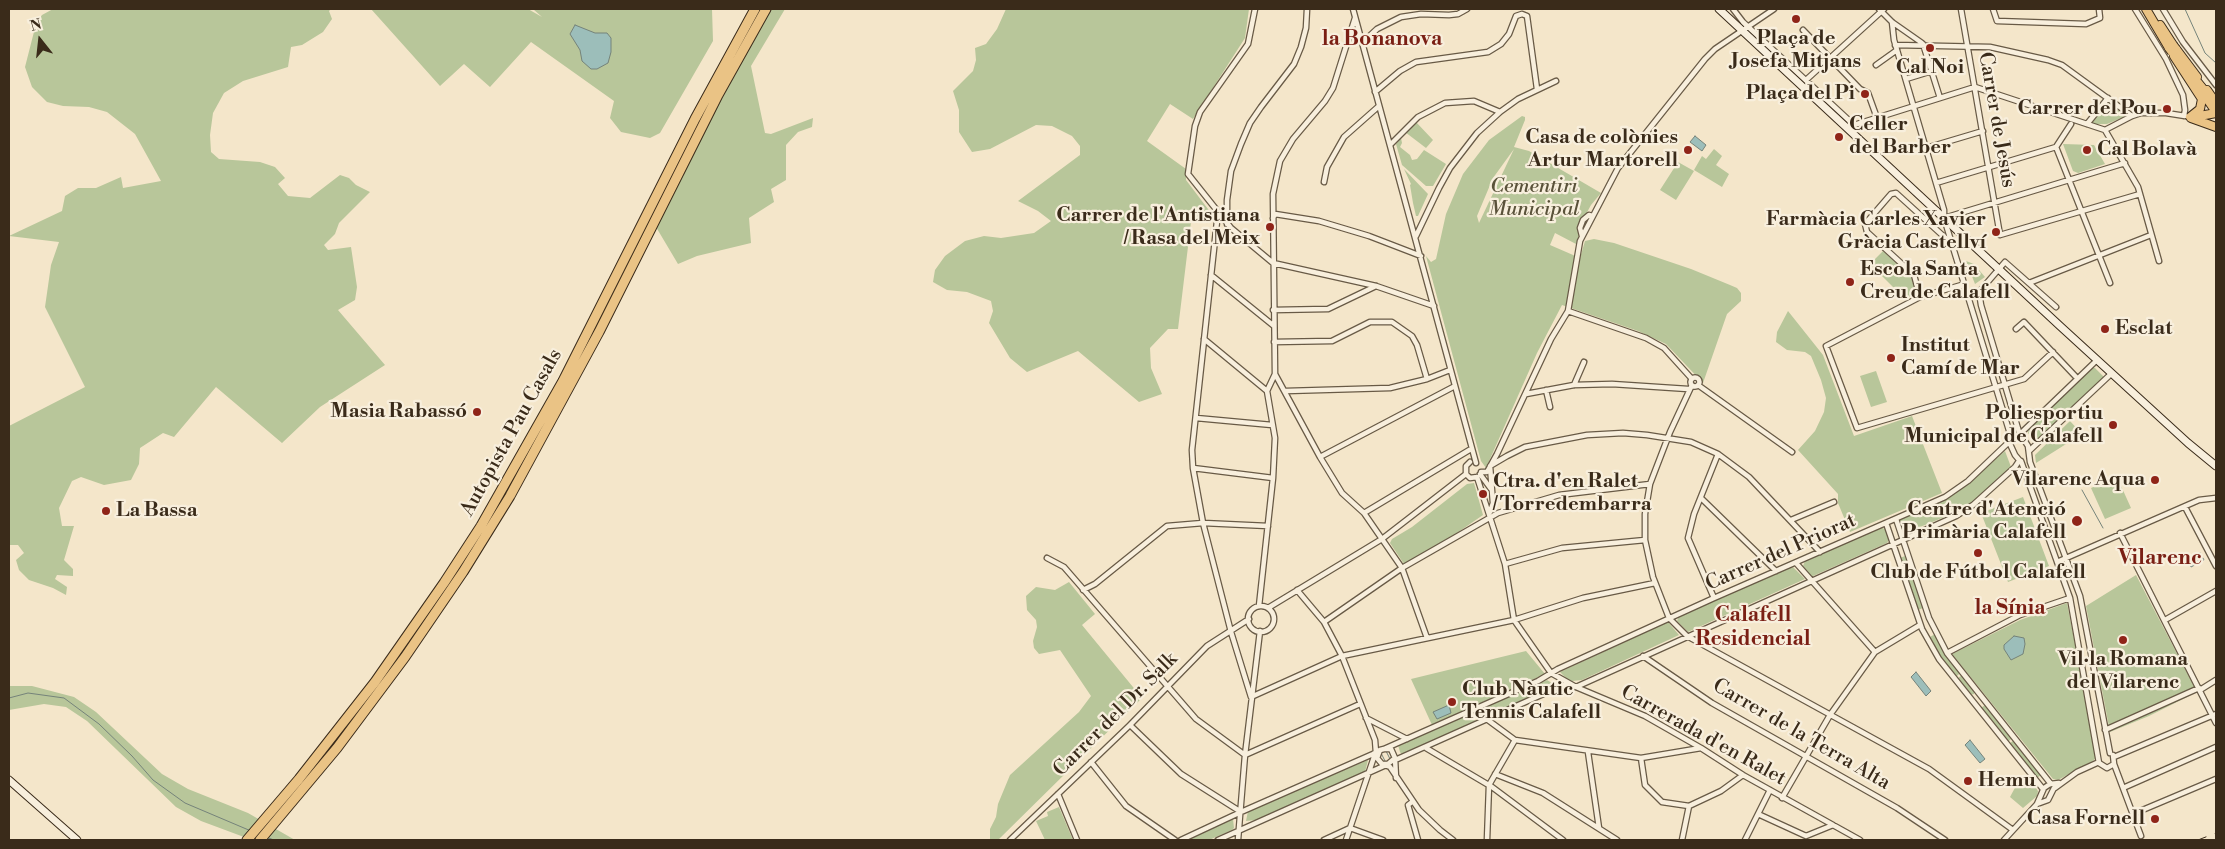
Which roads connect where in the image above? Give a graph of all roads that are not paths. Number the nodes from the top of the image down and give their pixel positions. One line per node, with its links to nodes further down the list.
1 (755, 9): 248 (highway, Autopista Pau Casals)
2 (766, 9): 240 (highway, Autopista Pau Casals)
3 (1255, 9): 69 (street)
4 (1307, 9): 73 (street)
5 (1353, 9): 18 (street)
6 (1467, 9): 23 (street)
7 (1719, 9): 20 (street)
8 (1733, 9): 20 (street)
9 (1774, 9): 20 (street)
10 (1881, 9): 19 (street); 30 (street)
11 (1961, 9): 26 (street, Carrer de Jesús)
12 (1993, 9): 13 (street)
13 (2099, 9)
14 (2135, 9): 29 (street)
15 (2146, 9): 27 (main road)
16 (2151, 9): 27 (main road)
17 (2163, 9): 22 (street)
18 (1355, 18): 23 (street); 71 (street)
19 (1892, 22): 24 (street); 25 (street)
20 (1746, 29): 34 (street); 56 (street); 93 (street)
21 (1803, 30): 30 (street)
22 (2183, 42): 29 (street); 36 (street)
23 (1362, 43): 39 (street)
24 (1923, 44): 25 (street); 26 (street); 32 (street)
25 (1895, 45): 28 (street)
26 (1968, 45): 37 (street, Carrer de Jesús); 41 (street)
27 (2173, 49): 42 (main road); 45 (main road); 47 (main road); 49 (main road)
28 (1897, 50): 31 (street); 33 (street)
29 (2163, 55): 49 (street)
30 (1830, 58): 34 (street); 50 (street)
31 (1876, 65)
32 (1932, 71): 33 (street); 40 (street)
33 (1906, 79): 44 (street)
34 (1806, 80): 56 (street)
35 (1556, 81): 38 (street)
36 (2216, 85)
37 (1975, 87): 40 (street); 54 (street); 58 (street, Carrer de Jesús)
38 (1538, 89): 39 (street); 46 (street)
39 (1375, 92): 43 (street)
40 (1940, 98): 44 (street)
41 (2108, 98): 48 (street); 54 (street)
42 (2216, 103)
43 (1379, 106): 59 (street); 65 (street)
44 (1914, 107): 50 (street); 60 (street)
45 (2216, 107)
46 (1500, 112): 59 (street); 74 (street)
47 (2216, 112): 49 (main road)
48 (2132, 116): 49 (street); 57 (street)
49 (2188, 117): 52 (main road)
50 (1877, 118): 56 (street)
51 (2216, 118): 52 (main road)
52 (2206, 123): 55 (main road)
53 (2071, 124): 61 (street)
54 (2087, 124): 57 (street)
55 (2216, 127)
56 (1852, 128): 72 (street)
57 (2105, 130): 62 (street)
58 (1983, 131): 60 (street); 63 (street, Carrer de Jesús)
59 (1390, 145): 74 (street)
60 (1926, 148): 66 (street)
61 (2056, 148): 63 (street); 64 (street)
62 (2125, 163): 64 (street); 67 (street)
63 (1989, 168): 66 (street); 68 (street, Carrer de Jesús)
64 (2070, 180): 68 (street); 70 (street)
65 (1324, 182)
66 (1937, 185): 72 (street)
67 (2140, 194): 70 (street); 75 (street)
68 (1994, 202): 70 (street, Carrer de Jesús); 72 (street)
69 (1218, 212): 73 (street); 82 (street)
70 (2082, 212): 77 (street)
71 (1273, 214): 78 (street); 80 (street)
72 (1944, 218): 76 (street); 81 (street)
73 (1228, 224): 80 (street)
74 (1416, 236): 78 (street)
75 (2151, 236): 77 (street); 79 (street)
76 (1952, 244): 85 (street); 87 (street)
77 (2100, 255): 83 (street); 84 (street)
78 (1421, 256): 89 (street)
79 (2159, 261)
80 (1273, 263): 86 (street); 92 (street)
81 (2000, 270): 83 (street); 88 (street); 99 (street)
82 (1211, 275): 94 (street); 96 (street)
83 (2029, 283): 91 (street)
84 (2110, 283)
85 (1964, 284): 87 (street); 90 (street)
86 (1376, 286): 89 (street); 92 (street)
87 (1920, 297): 110 (street)
88 (1981, 305): 90 (street); 108 (street)
89 (1434, 306): 101 (street)
90 (1972, 307): 110 (street)
91 (2056, 307)
92 (1273, 310): 94 (street)
93 (1568, 311): 106 (street); 114 (street)
94 (1274, 326): 97 (street)
95 (2016, 329): 98 (street)
96 (1204, 339): 112 (street); 116 (street)
97 (1274, 342): 103 (street); 105 (street)
98 (2053, 352): 104 (street); 108 (street)
99 (2097, 360): 102 (street); 104 (street, Carrer del Priorat)
100 (1584, 362): 107 (street)
101 (1450, 370): 105 (street); 109 (street)
102 (2112, 373): 123 (street); 128 (street)
103 (1275, 374): 112 (street); 113 (street)
104 (2077, 378): 118 (street, Carrer del Priorat)
105 (1427, 379): 113 (street)
106 (1691, 384): 107 (street); 119 (street); 122 (street)
107 (1574, 385): 111 (street)
108 (2005, 385): 110 (street); 118 (street)
109 (1455, 386): 121 (street); 125 (street)
110 (1996, 387): 120 (street)
111 (1546, 390): 114 (street); 115 (street)
112 (1267, 391): 117 (street)
113 (1286, 392): 125 (street)
114 (1526, 394): 129 (street)
115 (1550, 407)
116 (1196, 418): 117 (street); 130 (street)
117 (1272, 425): 133 (street)
118 (2020, 433): 120 (street, Carrer del Priorat); 123 (street)
119 (1667, 438): 124 (street); 129 (street); 134 (street)
120 (2010, 439): 126 (street); 142 (street, Carrer del Priorat)
121 (1472, 449): 127 (street); 140 (street)
122 (1792, 452)
123 (2029, 453): 126 (street); 154 (street)
124 (1718, 454): 136 (street); 143 (street)
125 (1320, 457): 140 (street)
126 (2020, 461): 150 (street); 155 (street)
127 (1473, 463): 131 (street); 132 (street)
128 (2215, 464)
129 (1490, 466): 132 (street); 135 (street, Carrerada d'en Ralet)
130 (1193, 468): 133 (street); 144 (street)
131 (1466, 474): 132 (street); 148 (street)
132 (1479, 474): 135 (street); 141 (street, Carrerada d'en Ralet)
133 (1273, 478): 146 (street)
134 (1650, 484): 141 (street); 149 (street)
135 (1491, 490): 141 (street, Carrerada d'en Ralet)
136 (1700, 498): 160 (street); 166 (street)
137 (2216, 498): 139 (street)
138 (1834, 502): 143 (street)
139 (2185, 507): 147 (street); 158 (street)
140 (1364, 513): 148 (street)
141 (1491, 516): 157 (street, Carrerada d'en Ralet); 159 (street)
142 (1896, 519): 145 (street, Carrer del Priorat); 150 (street)
143 (1791, 520): 152 (street)
144 (1203, 523): 146 (street); 163 (street); 179 (street)
145 (1886, 524): 151 (street); 152 (street, Carrer del Priorat)
146 (1268, 526): 168 (street)
147 (2120, 533): 154 (street); 174 (street)
148 (1382, 539): 159 (street); 164 (street)
149 (1645, 540): 157 (street); 162 (street)
150 (1903, 540): 151 (street); 172 (street)
151 (1892, 544): 161 (street); 177 (street)
152 (1820, 552): 156 (street, Carrer del Priorat)
153 (1047, 558): 163 (street)
154 (2066, 558): 155 (street); 203 (street)
155 (2057, 562): 167 (street)
156 (1796, 563): 160 (street, Carrer del Priorat); 161 (street)
157 (1505, 564): 173 (street, Carrerada d'en Ralet)
158 (2216, 566)
159 (1402, 568): 175 (street); 181 (street)
160 (1776, 571): 166 (street, Carrer del Priorat)
161 (1811, 581): 180 (street); 182 (street)
162 (1655, 583): 171 (street); 173 (street)
163 (1083, 590): 189 (street)
164 (1297, 590): 169 (street); 175 (street)
165 (2216, 591): 174 (street)
166 (1714, 598): 171 (street, Carrer del Priorat)
167 (2070, 598): 183 (street); 217 (street)
168 (1259, 606): 169 (street); 170 (street)
169 (1268, 608): 178 (street)
170 (1248, 618): 178 (street); 179 (street, Carrer del Dr. Salk)
171 (1670, 618): 180 (street); 186 (street, Carrer del Priorat)
172 (1929, 618): 176 (street); 177 (street)
173 (1514, 620): 181 (street); 186 (street, Carrerada d'en Ralet)
174 (2165, 620): 191 (street)
175 (1324, 622): 184 (street)
176 (1932, 624): 177 (street); 183 (street)
177 (1921, 625): 182 (street); 194 (street)
178 (1260, 631): 193 (street)
179 (1231, 632): 189 (street, Carrer del Dr. Salk); 193 (street)
180 (1687, 636): 185 (street); 198 (street)
181 (1427, 638): 184 (street)
182 (1875, 652): 198 (street)
183 (1947, 653): 192 (street)
184 (1342, 656): 193 (street); 195 (street)
185 (1643, 656): 190 (street); 214 (street, Carrer de la Terra Alta)
186 (1551, 673): 188 (street, Carrerada d'en Ralet); 196 (street, Carrer del Priorat)
187 (2216, 680): 191 (street)
188 (1568, 683): 190 (street, Carrerada d'en Ralet); 200 (street)
189 (1167, 686): 202 (street, Carrer del Dr. Salk); 213 (street)
190 (1576, 687): 209 (street, Carrerada d'en Ralet)
191 (2200, 689): 197 (street); 203 (street)
192 (1981, 695): 194 (street); 228 (street)
193 (1251, 697): 213 (street)
194 (1973, 701): 230 (street)
195 (1360, 704): 199 (street); 213 (street)
196 (1472, 709): 200 (street); 204 (street, Carrer del Priorat)
197 (2214, 714): 201 (street); 215 (street)
198 (1830, 715): 214 (street); 244 (street)
199 (1366, 718): 204 (street); 205 (street)
200 (1485, 720): 206 (street); 208 (street)
201 (2216, 723)
202 (1130, 725): 218 (street, Carrer del Dr. Salk); 237 (street)
203 (2105, 730): 212 (street)
204 (1407, 739): 210 (street, Carrer del Priorat)
205 (1375, 740): 210 (street); 210 (street)
206 (1515, 740): 211 (street); 222 (street)
207 (2216, 747): 229 (street)
208 (1426, 748): 219 (street); 227 (street)
209 (1701, 748): 216 (street); 223 (street, Carrerada d'en Ralet)
210 (1383, 749): 219 (street); 219 (street); 221 (street); 237 (street, Carrer del Priorat)
211 (1588, 752): 216 (street); 243 (street)
212 (2110, 753): 215 (street); 217 (street)
213 (1245, 754): 237 (street)
214 (1806, 756): 233 (street); 268 (street, Carrer de la Terra Alta)
215 (2114, 757): 220 (street)
216 (1641, 758): 236 (street)
217 (2099, 759): 220 (street); 228 (street)
218 (1091, 762): 232 (street, Carrer del Dr. Salk); 253 (street)
219 (1390, 762): 221 (street); 224 (street); 224 (street)
220 (2114, 764): 229 (street)
221 (1368, 773): 242 (street); 245 (street)
222 (1495, 774): 227 (street); 243 (street)
223 (1743, 775): 231 (street, Carrerada d'en Ralet); 236 (street)
224 (1396, 779): 234 (street)
225 (2216, 779): 239 (street)
226 (9, 780): 247 (street)
227 (1489, 785): 262 (street); 263 (street)
228 (2053, 785): 230 (street); 235 (street)
229 (2123, 788): 239 (street)
230 (2043, 789): 235 (street)
231 (1770, 790): 233 (street, Carrerada d'en Ralet); 238 (street)
232 (1058, 794): 251 (street, Carrer del Dr. Salk); 252 (street)
233 (1782, 798): 241 (street, Carrerada d'en Ralet)
234 (1412, 802): 260 (street); 261 (street)
235 (2040, 802): 244 (street)
236 (1690, 806): 265 (street)
237 (1241, 812): 245 (street); 254 (street, Carrer del Priorat)
238 (1758, 814): 241 (street); 266 (street)
239 (2133, 814): 246 (street)
240 (278, 820): 249 (highway, Autopista Pau Casals); 250 (highway)
241 (1833, 825): 267 (street, Carrerada d'en Ralet)
242 (1350, 828): 257 (street); 258 (street); 259 (street)
243 (1598, 828): 264 (street)
244 (2013, 830): 269 (street)
245 (1240, 831): 255 (street); 256 (street)
246 (2141, 836)
247 (77, 840)
248 (247, 840)
249 (260, 840)
250 (264, 840)
251 (1010, 840)
252 (1077, 840)
253 (1175, 840)
254 (1181, 840)
255 (1218, 840)
256 (1238, 840)
257 (1324, 840)
258 (1346, 840)
259 (1383, 840)
260 (1418, 840)
261 (1453, 840)
262 (1486, 840)
263 (1562, 840)
264 (1617, 840)
265 (1682, 840)
266 (1745, 840)
267 (1860, 840)
268 (1945, 840)
269 (2004, 840)

